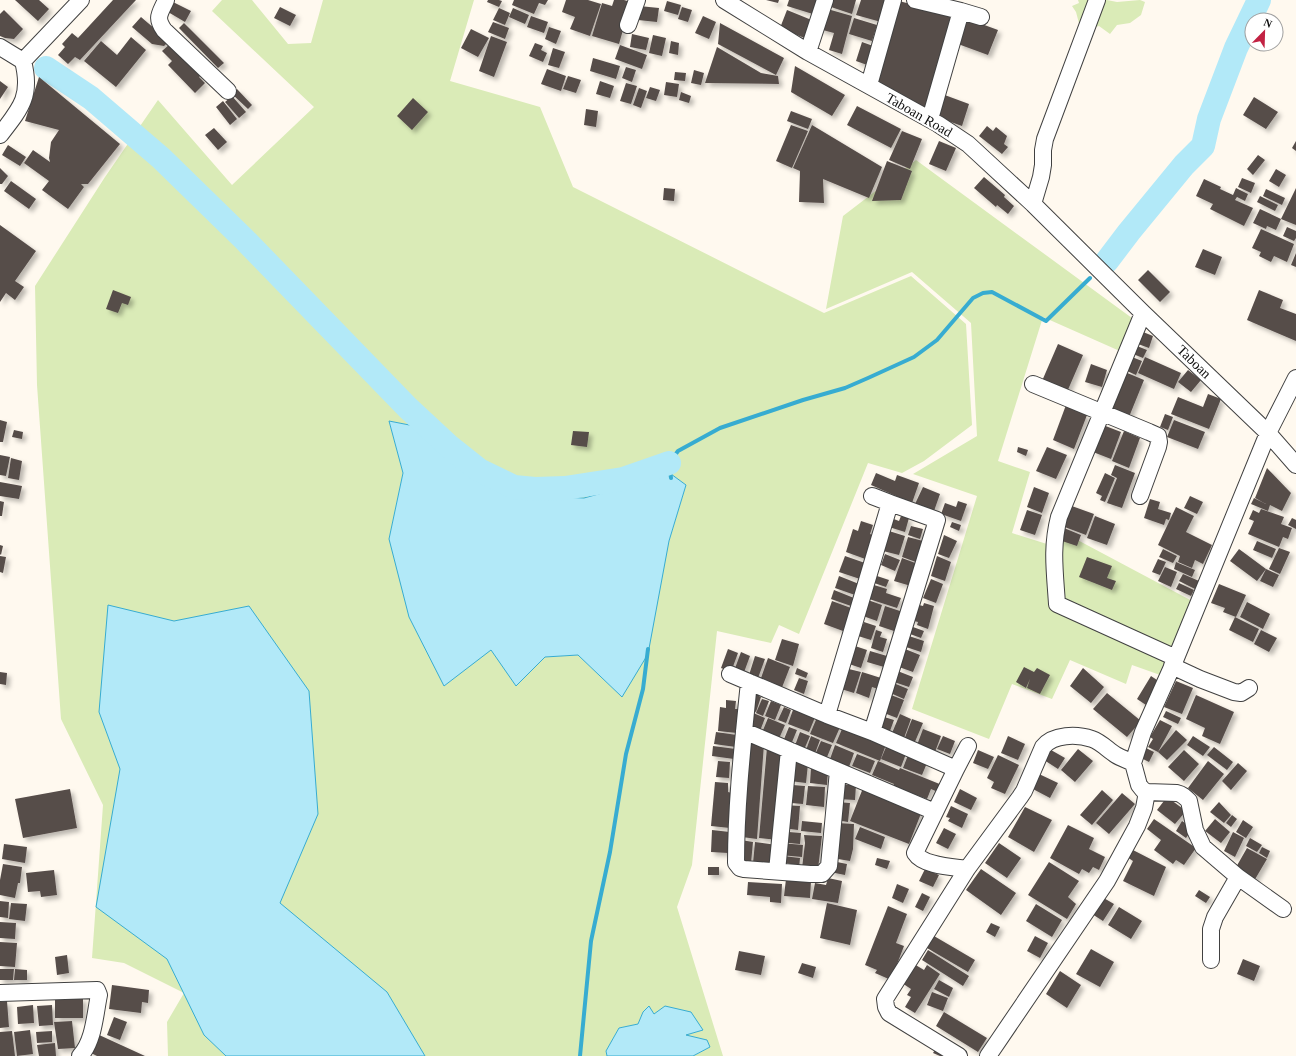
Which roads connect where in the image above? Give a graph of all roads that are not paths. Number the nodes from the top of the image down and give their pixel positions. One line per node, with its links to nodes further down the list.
1 (81, 0): 14 (street)
2 (166, 0): 16 (street)
3 (637, 0): 11 (street)
4 (726, 0): 13 (street, Taboan Road)
5 (825, 0): 13 (street)
6 (894, 0): 15 (street)
7 (915, 0): 9 (street)
8 (1097, 0): 19 (street)
9 (961, 11): 10 (street); 17 (street)
10 (981, 17)
11 (628, 25)
12 (0, 47): 14 (street)
13 (808, 52): 15 (street, Taboan Road)
14 (23, 61): 18 (street)
15 (869, 86): 17 (street, Taboan Road)
16 (228, 91)
17 (930, 119): 19 (street, Taboan Road)
18 (0, 135)
19 (1033, 204): 20 (street, Taboan Road)
20 (1090, 261): 21 (street, Taboan)
21 (1143, 313): 24 (street); 25 (street, Taboan)
22 (1296, 378): 25 (street)
23 (1033, 384): 24 (street)
24 (1102, 413): 28 (street); 30 (street)
25 (1268, 433): 26 (street, Taboan); 30 (street)
26 (1296, 465)
27 (872, 496): 29 (street)
28 (1140, 496)
29 (890, 503): 34 (street); 36 (street)
30 (1174, 662): 33 (street); 39 (street)
31 (730, 674): 32 (street)
32 (749, 682): 34 (street); 35 (street)
33 (1249, 688)
34 (827, 715): 36 (street)
35 (744, 731): 38 (street); 45 (street)
36 (872, 732): 40 (street)
37 (968, 746): 40 (street)
38 (789, 750): 41 (street); 45 (street)
39 (1133, 763): 42 (street); 44 (street)
40 (956, 769): 43 (street)
41 (838, 771): 43 (street); 45 (street)
42 (1147, 792): 46 (street); 52 (street)
43 (935, 812): 44 (street)
44 (967, 869): 51 (street)
45 (777, 871)
46 (1238, 877): 47 (street); 48 (street)
47 (1283, 909)
48 (1211, 960)
49 (0, 993): 50 (street)
50 (80, 1056)
51 (959, 1056)
52 (988, 1056)

